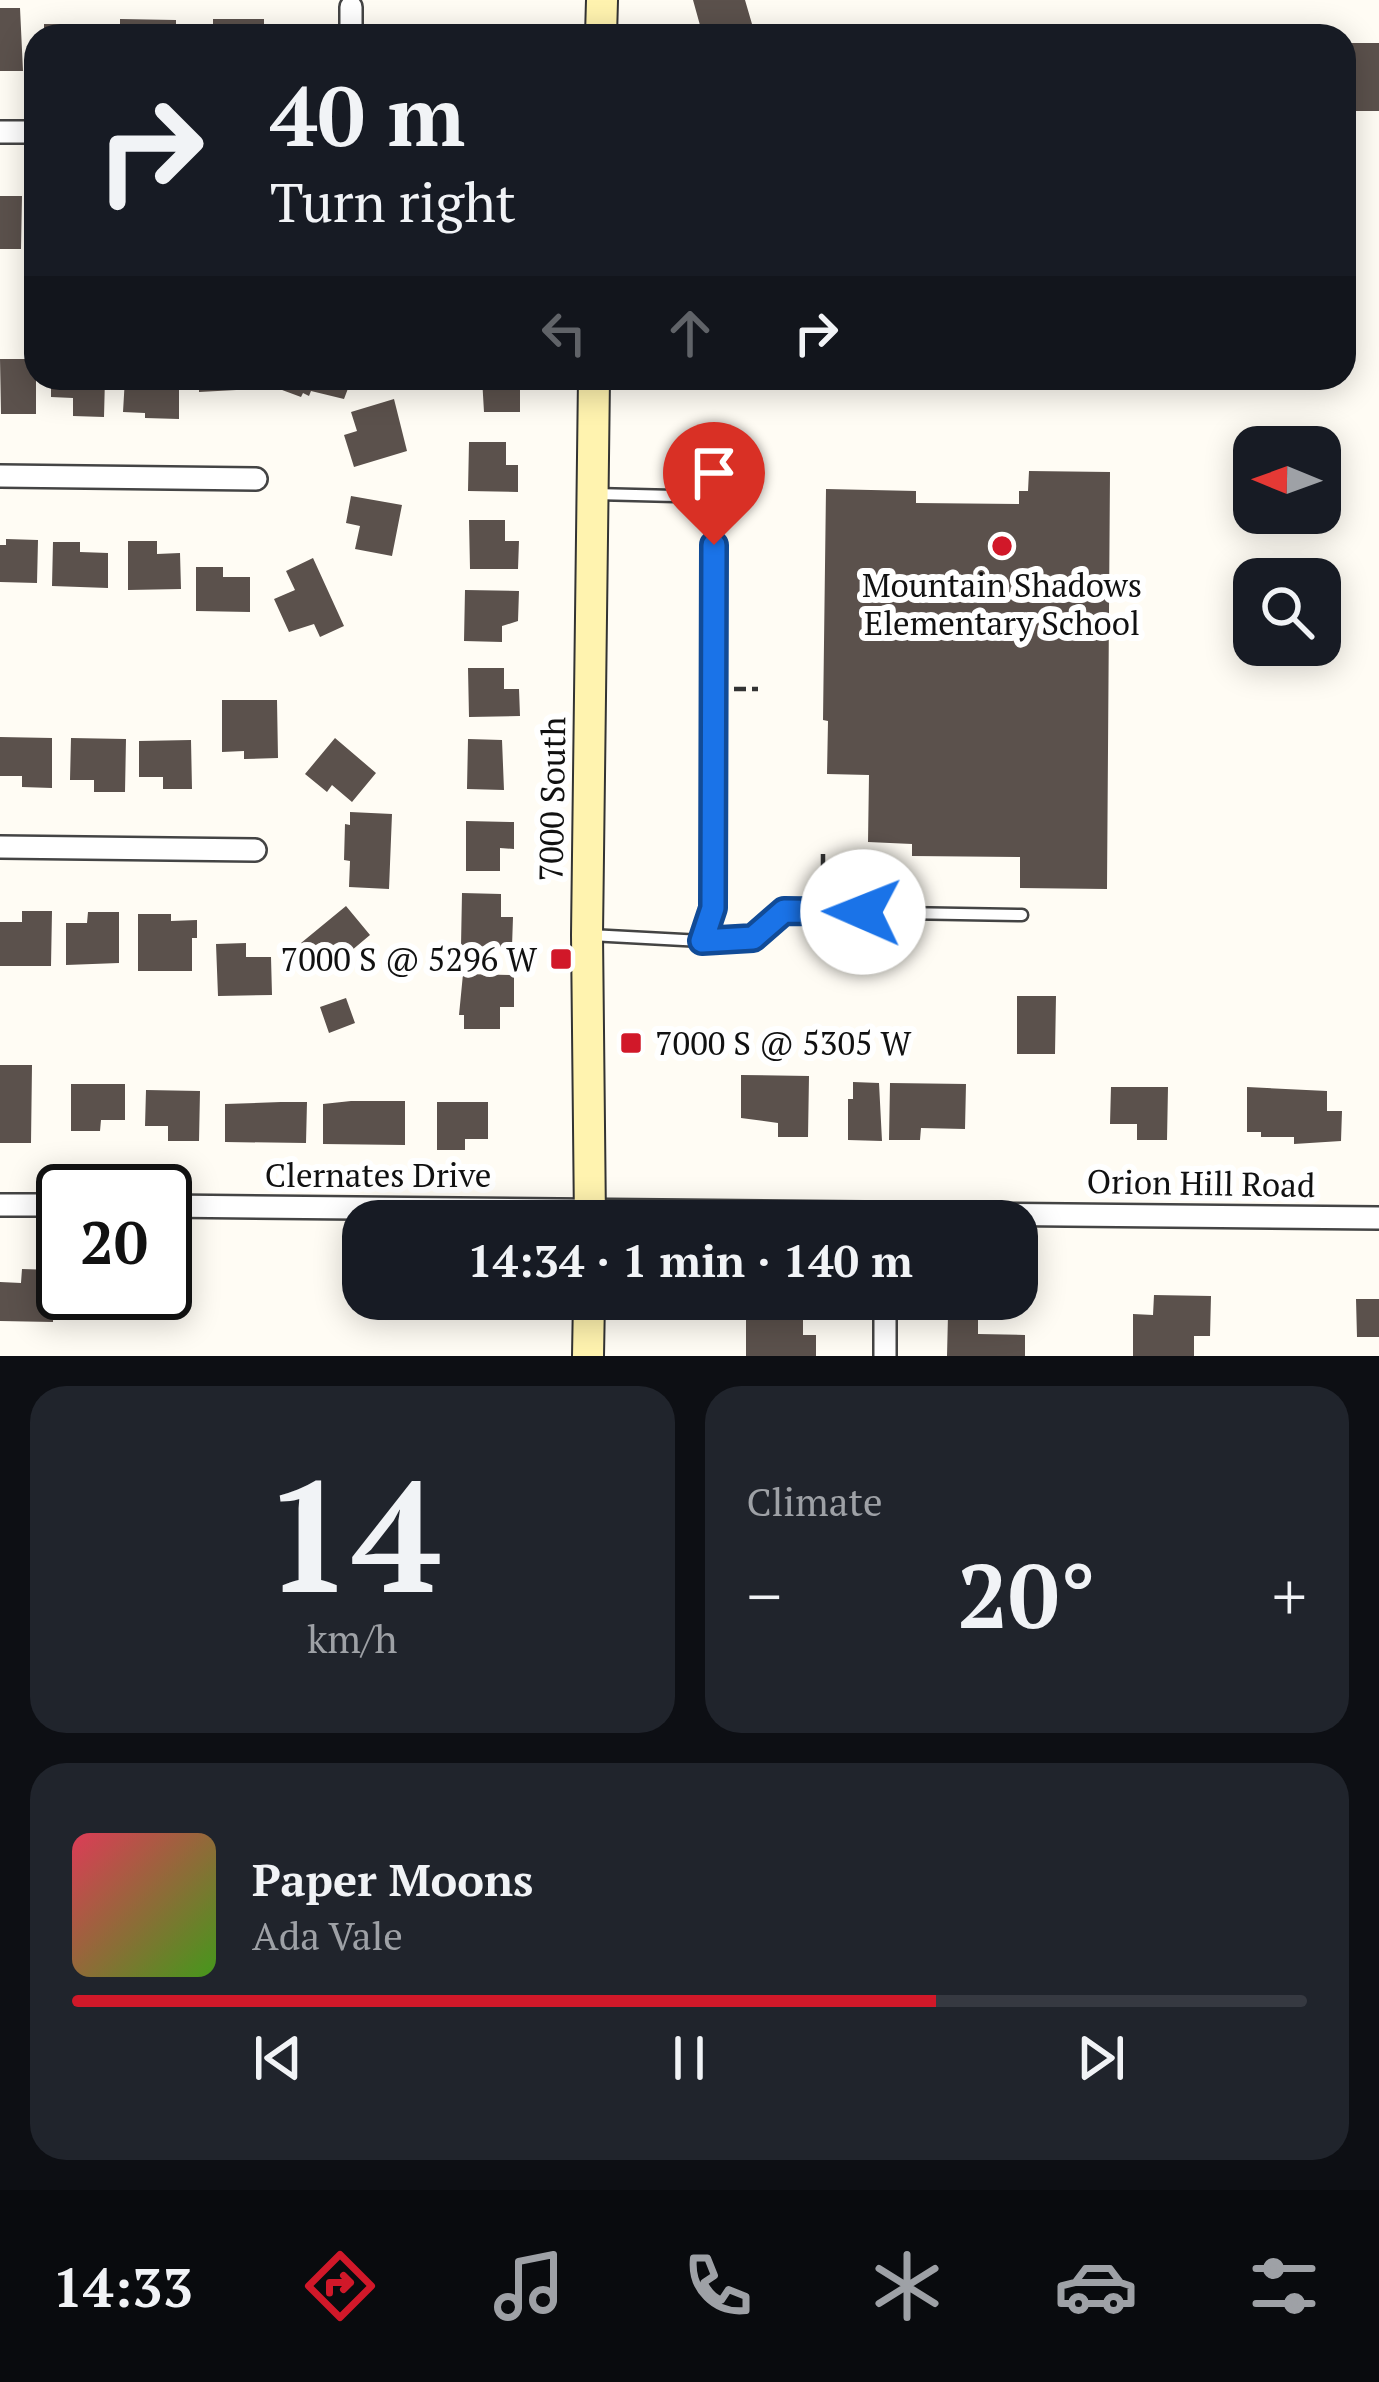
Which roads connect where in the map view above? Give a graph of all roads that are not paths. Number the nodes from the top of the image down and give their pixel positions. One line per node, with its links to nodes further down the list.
1 (352, 7): 2 (street)
2 (351, 24)
3 (594, 390): 6 (street, 7000 South)
4 (0, 476): 5 (street)
5 (256, 479)
6 (592, 494): 10 (street, 7000 South); 11 (lane)
7 (0, 847): 8 (street)
8 (255, 850)
9 (1022, 915): 11 (lane)
10 (586, 934): 11 (lane); 12 (street, 7000 South)
11 (702, 941)
12 (590, 1200)
13 (0, 1204): 14 (street)
14 (36, 1205)
15 (192, 1207): 16 (street, Clernates Drive)
16 (342, 1210)
17 (1038, 1218): 18 (street, Orion Hill Road)
18 (1379, 1219)
19 (589, 1320): 21 (street)
20 (885, 1320): 22 (street)
21 (588, 1356)
22 (885, 1356)

